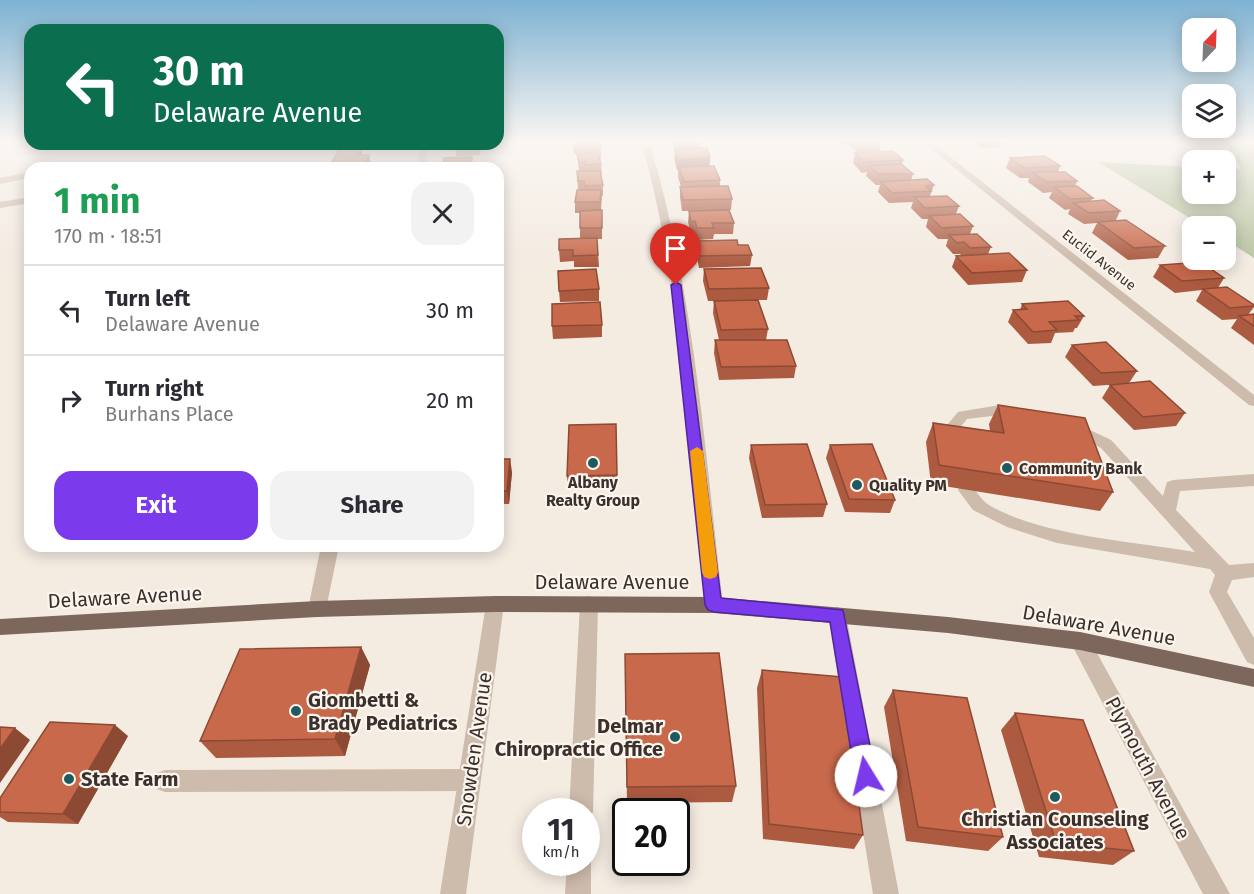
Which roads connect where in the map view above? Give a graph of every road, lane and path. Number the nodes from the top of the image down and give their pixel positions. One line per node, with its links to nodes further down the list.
1 (656, 183): 17 (street)
2 (978, 183): 5 (street, Euclid Avenue)
3 (24, 201): 4 (street)
4 (0, 205)
5 (1254, 402)
6 (1031, 415): 8 (street)
7 (1062, 424): 11 (street)
8 (952, 446)
9 (1254, 480): 11 (street)
10 (966, 490): 13 (street)
11 (1167, 511): 13 (street)
12 (329, 552): 18 (street)
13 (1221, 568): 14 (street); 22 (street)
14 (1254, 570)
15 (495, 604): 16 (main road, Delaware Avenue); 18 (main road, Delaware Avenue); 24 (street, Snowden Avenue)
16 (589, 604): 17 (main road, Delaware Avenue); 26 (street)
17 (714, 605): 19 (main road, Delaware Avenue)
18 (317, 609): 20 (main road, Delaware Avenue)
19 (837, 615): 21 (main road, Delaware Avenue); 30 (street)
20 (0, 627)
21 (1080, 642): 23 (main road, Delaware Avenue); 31 (street, Plymouth Avenue)
22 (1254, 656)
23 (1254, 678)
24 (469, 780): 25 (street); 28 (street, Snowden Avenue)
25 (165, 781)
26 (582, 798)
27 (579, 876): 29 (street)
28 (453, 894)
29 (578, 894)
30 (886, 894)
31 (1216, 894)

